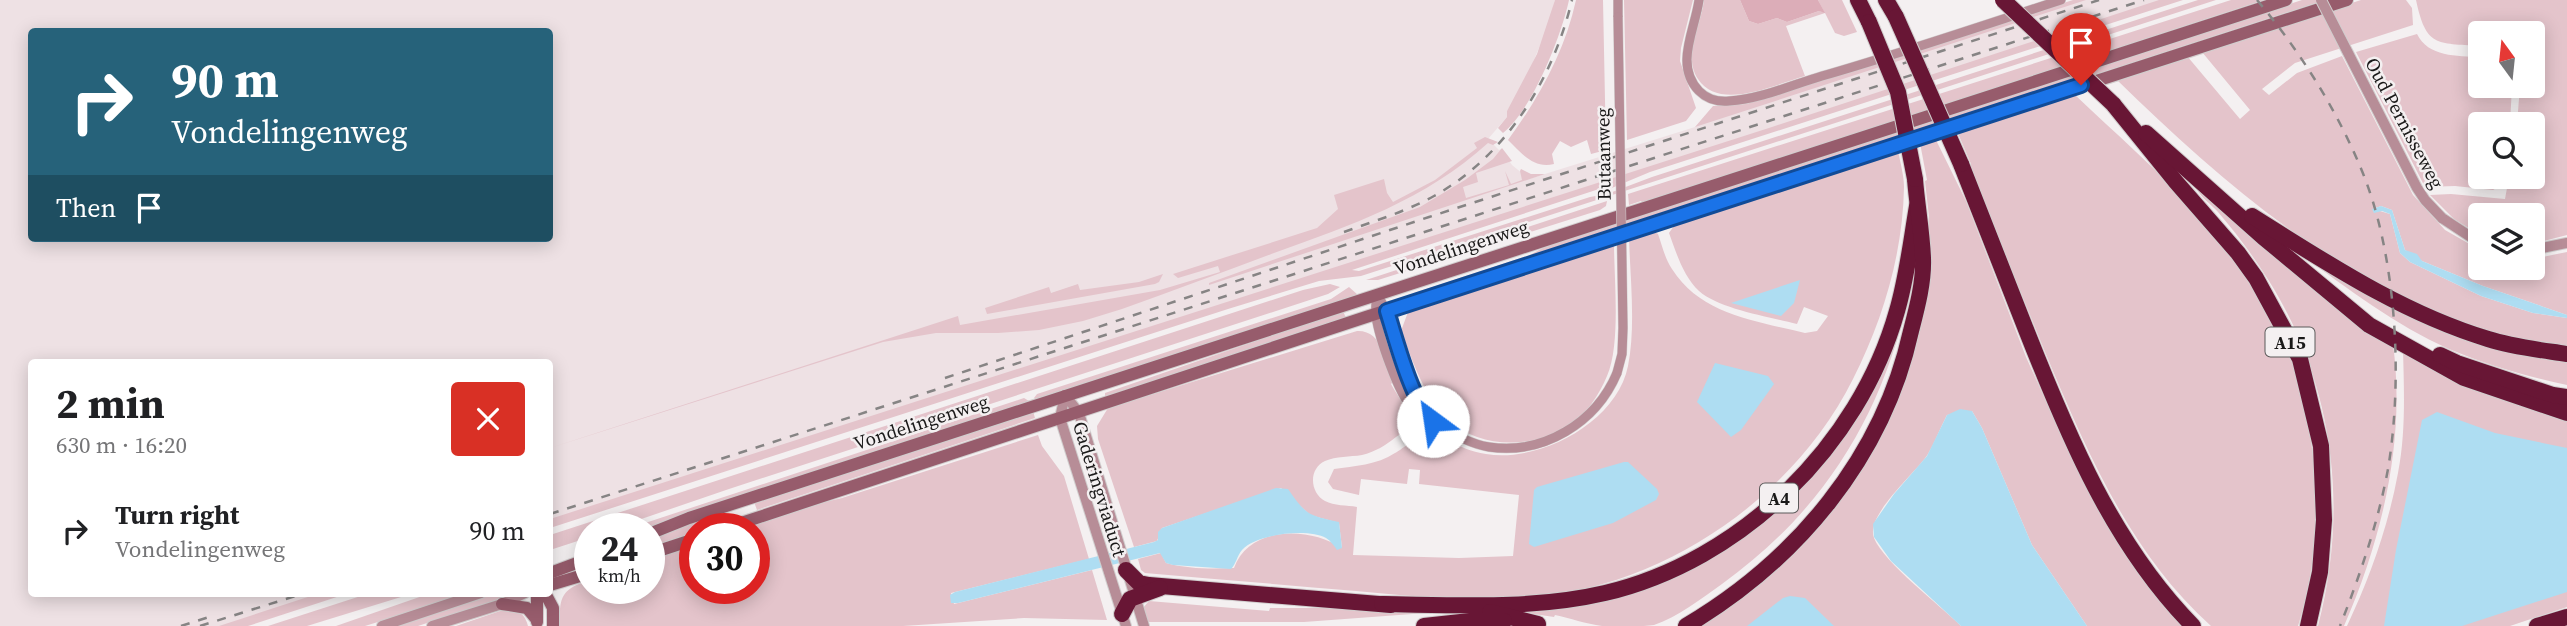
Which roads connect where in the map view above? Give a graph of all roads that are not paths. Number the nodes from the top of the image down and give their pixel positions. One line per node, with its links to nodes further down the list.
1 (1618, 0): 22 (street, Butaanweg, bridge)
2 (1699, 0): 6 (street)
3 (1858, 0): 12 (highway, A4, bridge)
4 (1886, 0): 55 (highway, bridge)
5 (2003, 0): 10 (highway, bridge)
6 (2061, 0)
7 (2286, 0): 16 (main road, Vondelingenweg)
8 (2321, 0): 13 (street, Oud Pernisseweg, bridge)
9 (2347, 0): 18 (main road, Vondelingenweg)
10 (2116, 108): 11 (highway); 56 (highway, A15)
11 (2213, 192): 17 (highway); 19 (highway)
12 (1917, 206): 41 (highway, A4); 43 (highway, A4)
13 (2468, 235)
14 (2567, 243): 15 (street)
15 (2545, 247)
16 (1377, 294): 18 (street, Butaanweg); 20 (main road, Vondelingenweg)
17 (2337, 297): 21 (highway); 24 (highway)
18 (1381, 313): 22 (street, Butaanweg); 22 (street, Butaanweg); 23 (main road, Vondelingenweg)
19 (2567, 354)
20 (1065, 395): 23 (street, Gaderingviaduct); 25 (street, Gaderingviaduct); 27 (main road, Vondelingenweg)
21 (2567, 397)
22 (1418, 409)
23 (1079, 413): 25 (main road, Vondelingenweg); 29 (street, Gaderingviaduct)
24 (2567, 413)
25 (1060, 418): 26 (main road, Vondelingenweg); 45 (street, Gaderingviaduct)
26 (770, 514)
27 (665, 528)
28 (574, 564): 30 (main road)
29 (1126, 570): 34 (highway, A4); 35 (street, Gaderingviaduct)
30 (553, 572)
31 (574, 579): 32 (main road)
32 (571, 580): 33 (main road); 42 (main road)
33 (553, 584)
34 (1166, 586): 35 (highway, A4); 41 (highway, A4)
35 (1135, 596): 45 (highway); 51 (street, Gaderingviaduct)
36 (469, 597): 48 (street)
37 (517, 597): 40 (street)
38 (537, 597): 46 (main road)
39 (547, 597): 42 (main road)
40 (502, 604): 46 (main road); 49 (street)
41 (1382, 604): 47 (highway)
42 (553, 608): 50 (main road)
43 (1706, 614): 53 (highway, A4); 54 (highway, A4)
44 (2567, 617): 57 (highway)
45 (1124, 620)
46 (537, 623)
47 (1549, 625): 52 (highway)
48 (382, 626)
49 (432, 626)
50 (554, 626)
51 (1144, 626)
52 (1424, 626)
53 (1679, 626)
54 (1685, 626)
55 (2193, 626)
56 (2308, 626)
57 (2537, 626)

